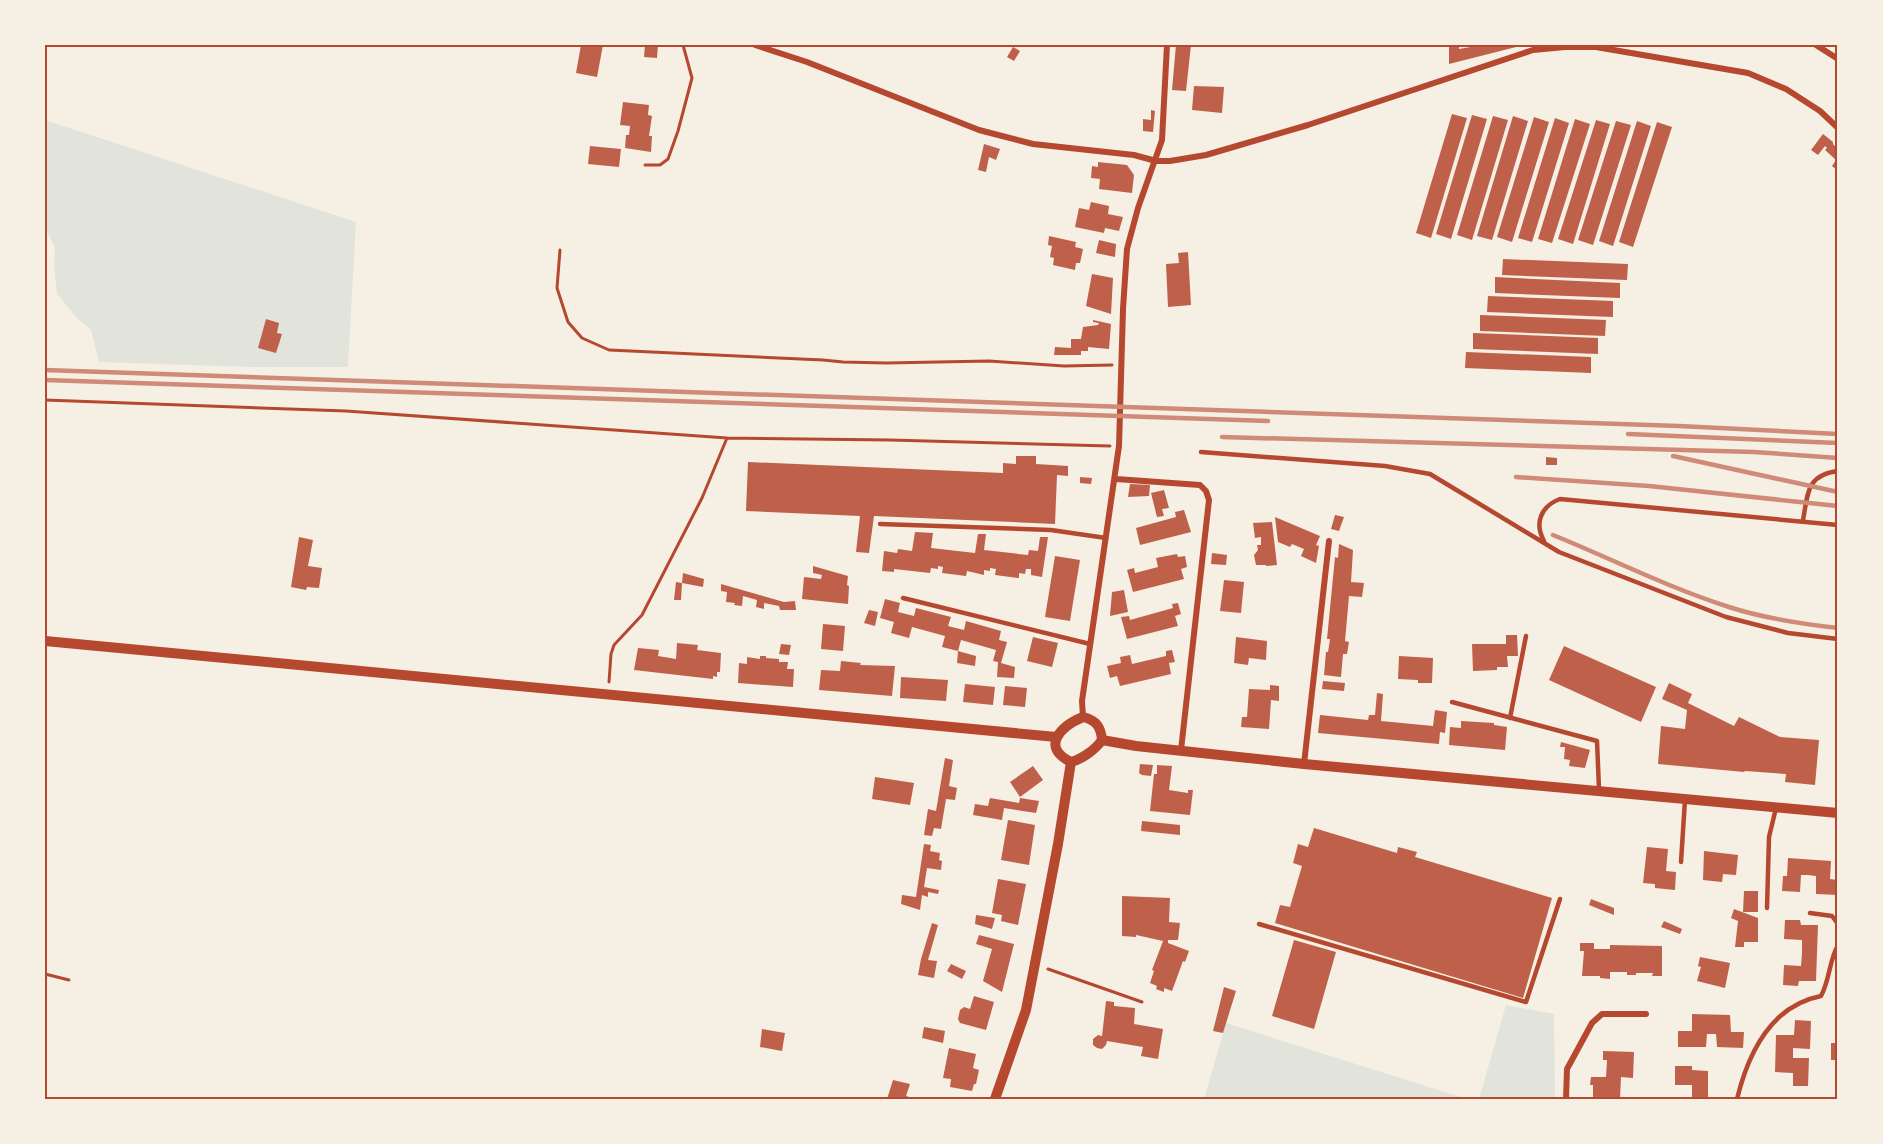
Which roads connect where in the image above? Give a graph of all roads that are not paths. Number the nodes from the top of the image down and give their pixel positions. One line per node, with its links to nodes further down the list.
1 (755, 45): 6 (street)
2 (1167, 45): 6 (street)
3 (1816, 45): 4 (street)
4 (1838, 59)
5 (1838, 128): 6 (street)
6 (1156, 161): 9 (street)
7 (1201, 452): 15 (lane)
8 (1838, 471): 10 (lane)
9 (1116, 479): 13 (street); 26 (street)
10 (1803, 520): 12 (lane); 15 (lane)
11 (880, 524): 13 (lane)
12 (1838, 525)
13 (1106, 538): 20 (street)
14 (1329, 541): 28 (street)
15 (1545, 544): 18 (lane)
16 (903, 598): 20 (lane)
17 (1526, 636): 23 (lane)
18 (1838, 639)
19 (45, 641): 24 (street)
20 (1090, 644): 22 (street)
21 (1452, 702): 23 (lane)
22 (1083, 717): 24 (street); 25 (street)
23 (1510, 718): 29 (lane)
24 (1056, 737): 27 (street)
25 (1102, 740): 26 (street); 27 (street)
26 (1180, 750): 28 (street)
27 (1071, 762): 41 (street)
28 (1304, 764): 29 (street)
29 (1599, 791): 30 (street)
30 (1685, 800): 31 (street); 33 (lane)
31 (1776, 808): 32 (street); 35 (lane)
32 (1838, 813)
33 (1680, 862)
34 (1560, 899): 37 (lane)
35 (1767, 908)
36 (1810, 913): 38 (lane)
37 (1259, 924)
38 (1838, 924)
39 (1838, 945): 43 (lane)
40 (1646, 1014): 42 (street)
41 (995, 1099)
42 (1566, 1099)
43 (1737, 1099)

